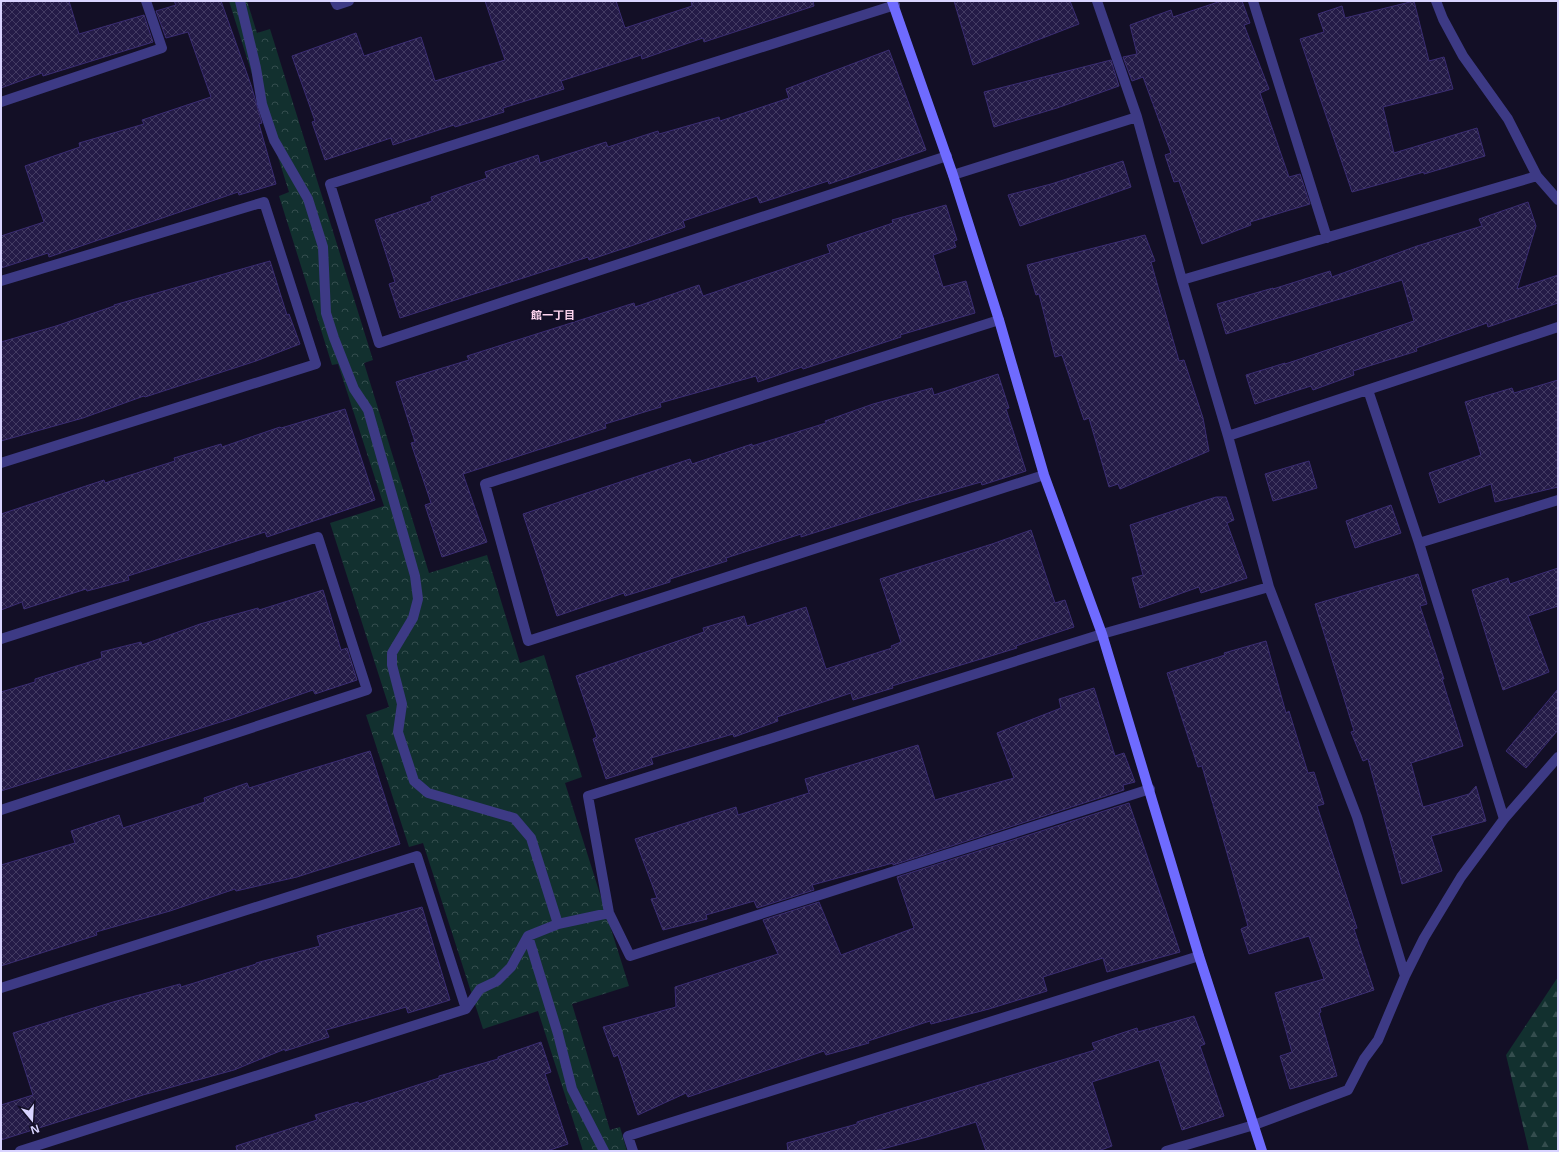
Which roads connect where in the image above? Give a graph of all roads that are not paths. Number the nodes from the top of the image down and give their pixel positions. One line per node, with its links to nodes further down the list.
1 (146, 1): 9 (street)
2 (240, 1): 34 (street)
3 (335, 1): 4 (street)
4 (349, 1)
5 (1097, 1): 10 (street)
6 (1253, 1): 15 (street)
7 (1436, 1): 13 (street)
8 (893, 3): 11 (street); 11 (street)
9 (1, 102)
10 (1137, 117): 12 (street); 16 (street)
11 (946, 156): 12 (street)
12 (953, 175): 18 (street)
13 (1537, 176): 14 (street); 15 (street)
14 (1558, 200)
15 (1327, 238): 16 (street)
16 (1182, 280): 21 (street)
17 (1, 281): 22 (street)
18 (999, 320): 23 (street); 23 (street)
19 (1558, 327): 20 (street)
20 (1368, 390): 21 (street); 25 (street)
21 (1228, 436): 26 (street)
22 (1, 463)
23 (1044, 475): 27 (street)
24 (1558, 500): 25 (street)
25 (1419, 543): 32 (street)
26 (1269, 587): 27 (street); 37 (street)
27 (1102, 634): 30 (street); 33 (street)
28 (1, 639): 31 (street)
29 (1558, 757): 32 (street)
30 (1150, 789): 33 (street); 36 (street)
31 (1, 810)
32 (1504, 819): 37 (street)
33 (609, 913): 34 (street)
34 (558, 924): 35 (street)
35 (528, 936): 39 (street); 42 (street)
36 (1199, 956): 40 (street); 43 (street)
37 (1405, 976): 40 (street)
38 (1, 988): 39 (street)
39 (466, 1009): 41 (street)
40 (1254, 1125): 44 (street); 45 (street)
41 (20, 1151)
42 (604, 1151)
43 (633, 1151)
44 (1166, 1151)
45 (1262, 1151)

